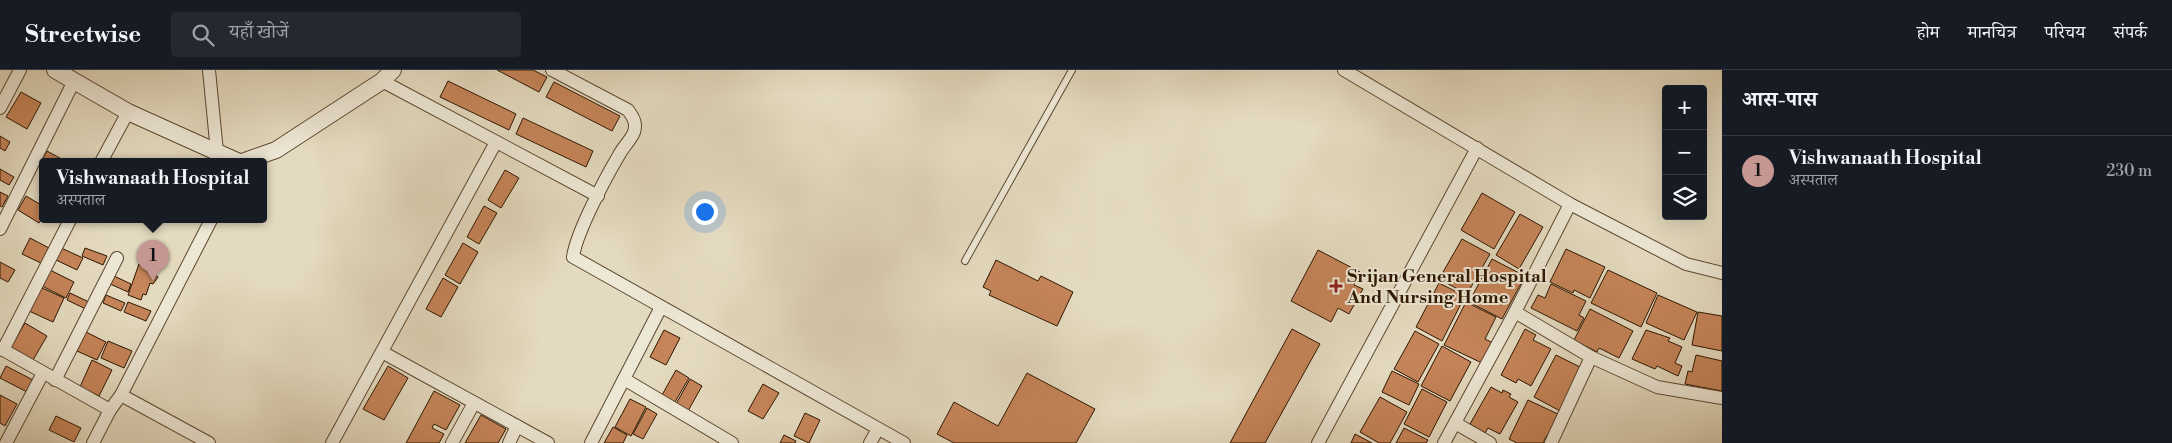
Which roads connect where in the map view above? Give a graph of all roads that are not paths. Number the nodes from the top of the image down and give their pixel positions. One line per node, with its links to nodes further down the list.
1 (20, 70): 9 (street)
2 (55, 70): 8 (street)
3 (209, 70): 13 (street)
4 (552, 70): 17 (street)
5 (1072, 70): 23 (lane)
6 (1344, 70): 12 (street)
7 (387, 76): 11 (street); 16 (street)
8 (74, 81): 10 (street); 21 (street)
9 (0, 108)
10 (128, 112): 13 (street); 14 (street)
11 (496, 142): 17 (street); 28 (street)
12 (1477, 148): 18 (street); 51 (street)
13 (217, 152): 15 (street)
14 (103, 158)
15 (231, 158)
16 (253, 158)
17 (598, 196): 25 (street)
18 (1570, 204): 24 (street); 26 (street)
19 (68, 223): 27 (street)
20 (209, 223): 33 (street)
21 (0, 229)
22 (117, 258): 32 (street)
23 (965, 261)
24 (1722, 273)
25 (661, 307): 31 (street); 39 (street)
26 (1515, 312): 29 (street); 37 (street)
27 (2, 349): 30 (street)
28 (382, 352): 35 (street); 43 (street)
29 (1591, 357): 34 (street); 54 (street)
30 (43, 373): 32 (street); 40 (street)
31 (624, 379): 47 (street); 48 (street)
32 (55, 380): 36 (street)
33 (121, 395): 36 (street); 42 (street)
34 (1722, 398)
35 (474, 403): 38 (street); 44 (street)
36 (110, 410): 41 (street)
37 (1455, 423): 52 (street); 53 (street)
38 (517, 426): 45 (street); 46 (street)
39 (878, 429): 49 (street); 50 (street)
40 (6, 443)
41 (93, 443)
42 (209, 443)
43 (332, 443)
44 (452, 443)
45 (509, 443)
46 (548, 443)
47 (591, 443)
48 (732, 443)
49 (870, 443)
50 (904, 443)
51 (1318, 443)
52 (1444, 443)
53 (1490, 443)
54 (1551, 443)

